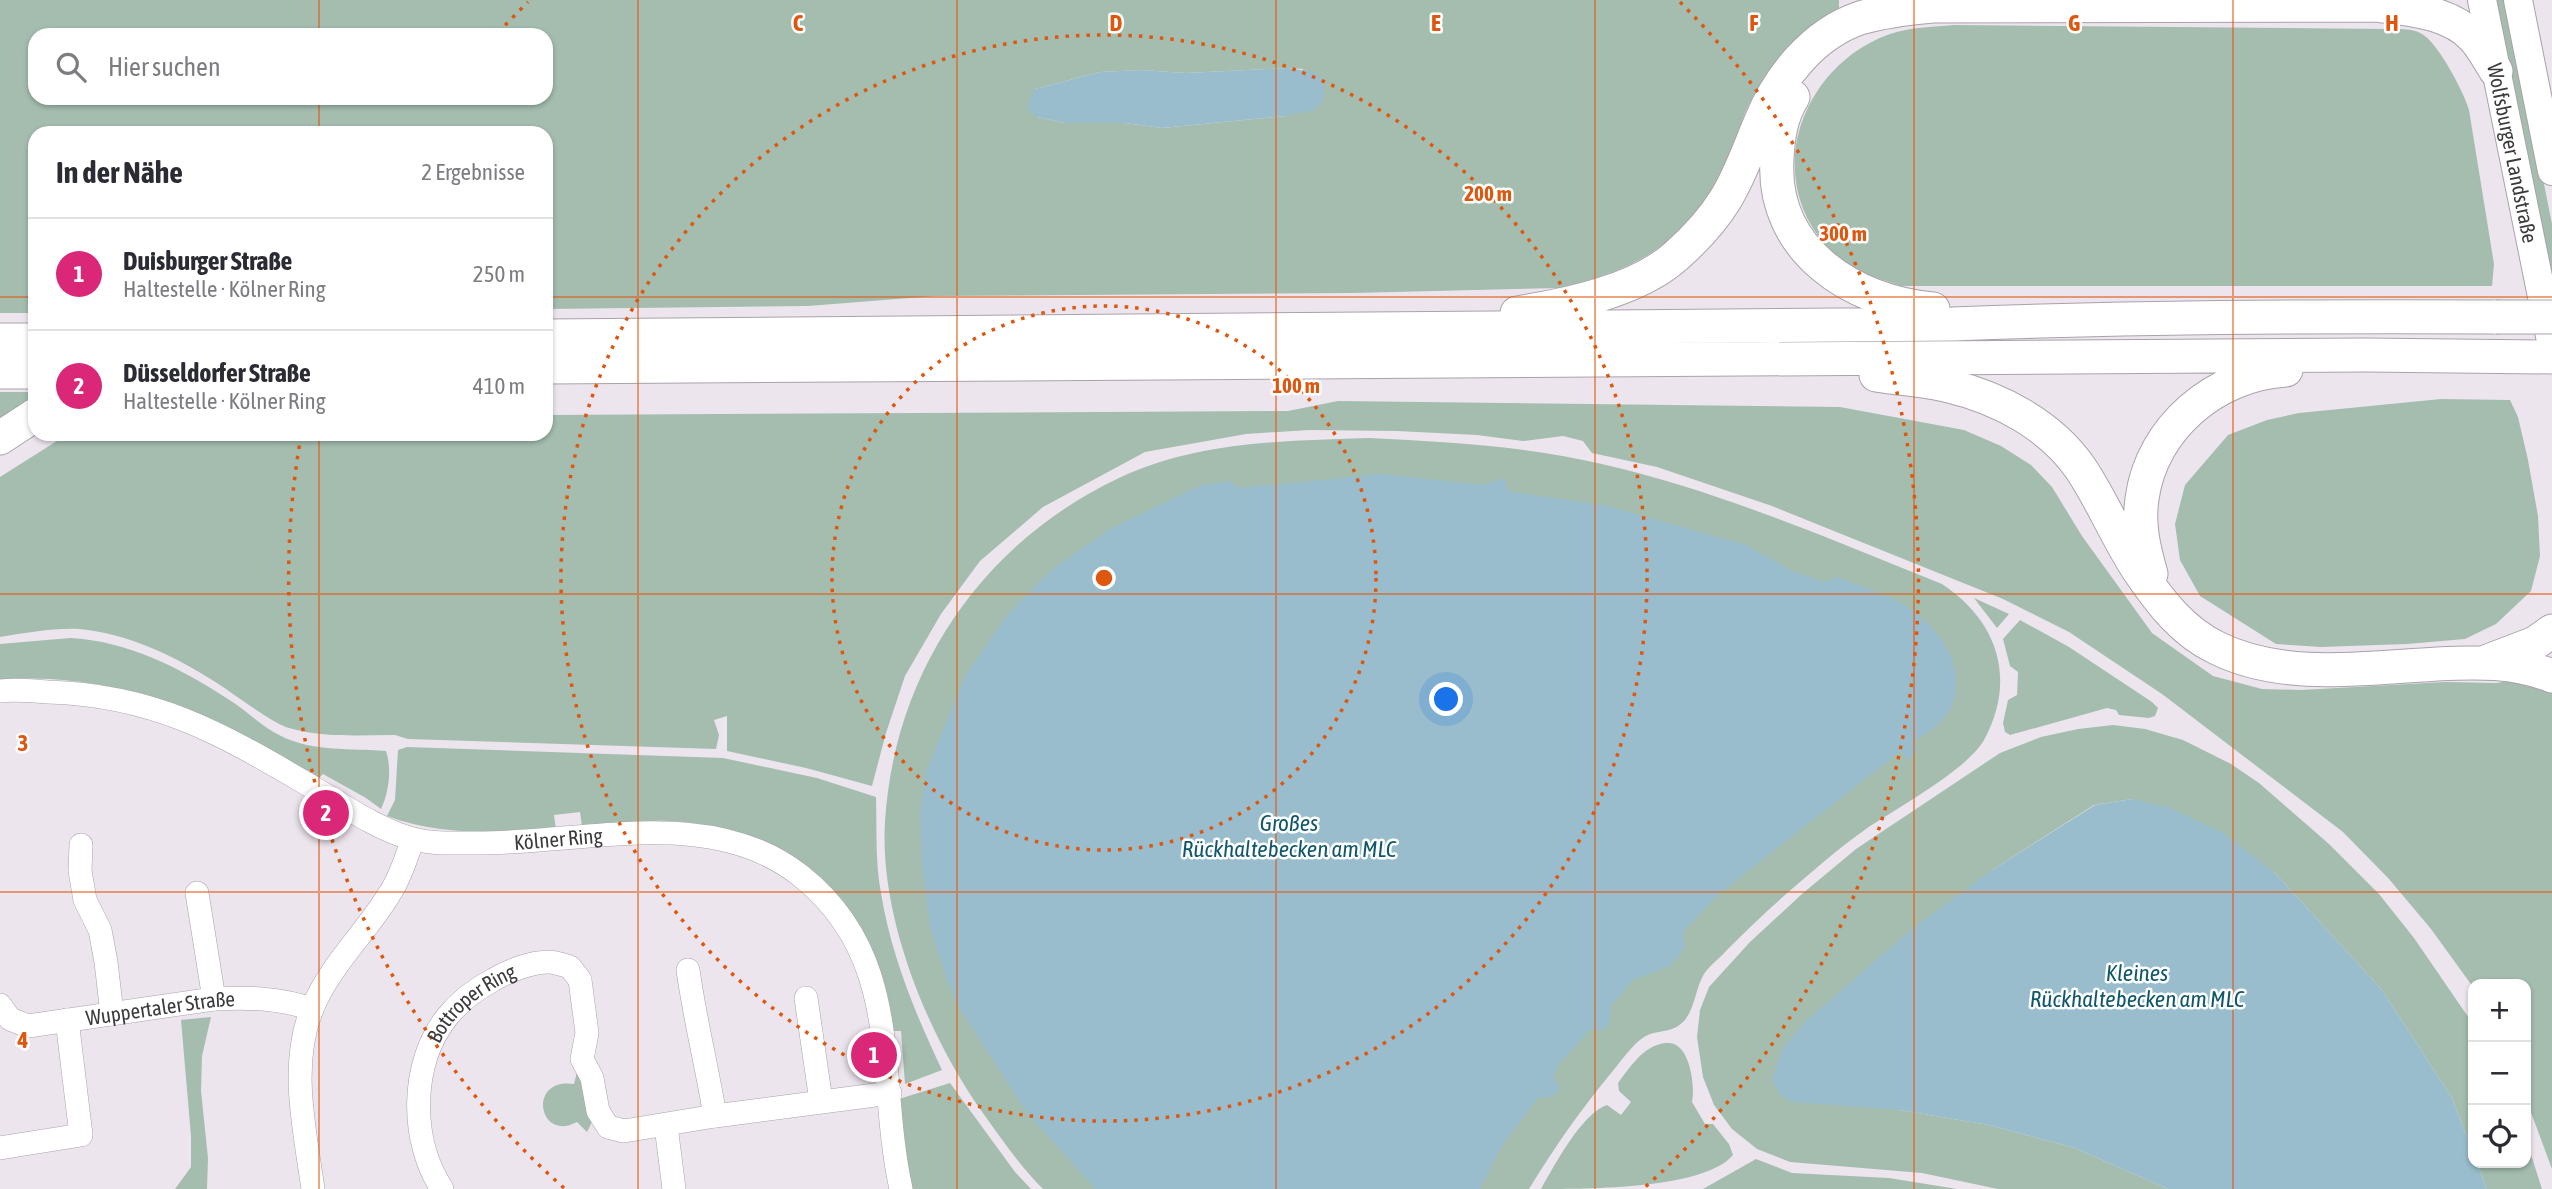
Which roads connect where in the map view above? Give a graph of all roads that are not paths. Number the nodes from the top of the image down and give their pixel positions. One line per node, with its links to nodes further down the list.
1 (2482, 0): 5 (main road, Wolfsburger Landstraße)
2 (2518, 0): 6 (main road)
3 (2383, 2): 4 (highway); 5 (highway)
4 (1891, 11): 8 (highway); 9 (highway)
5 (2497, 71): 13 (main road, Wolfsburger Landstraße)
6 (2552, 171)
7 (2552, 317): 8 (highway, bridge)
8 (2044, 320): 9 (highway)
9 (1390, 330): 10 (highway)
10 (553, 336)
11 (0, 340): 12 (highway)
12 (28, 340)
13 (2552, 346)
14 (2366, 355): 15 (highway); 16 (highway); 22 (highway)
15 (2552, 357)
16 (1743, 359): 17 (highway); 22 (highway)
17 (553, 367)
18 (0, 372): 19 (highway)
19 (28, 372)
20 (28, 420): 21 (highway)
21 (0, 438)
22 (2158, 600): 24 (highway)
23 (2552, 631): 24 (highway)
24 (2486, 662): 25 (highway)
25 (2552, 676)
26 (0, 691): 27 (street, Kölner Ring)
27 (413, 839): 33 (street); 37 (street, Kölner Ring)
28 (81, 845): 34 (street)
29 (197, 893): 32 (street)
30 (688, 970): 39 (street)
31 (806, 998): 38 (street)
32 (214, 999): 33 (street, Wuppertaler Straße); 34 (street, Wuppertaler Straße)
33 (312, 1009): 42 (street)
34 (112, 1014): 36 (street, Wuppertaler Straße)
35 (3, 1016): 36 (street, Wuppertaler Straße)
36 (67, 1020): 41 (street)
37 (890, 1093): 38 (street); 45 (street, Kölner Ring)
38 (821, 1101): 39 (street)
39 (715, 1116): 40 (street)
40 (666, 1126): 43 (street, Bottroper Ring); 44 (street)
41 (0, 1148)
42 (313, 1189)
43 (442, 1189)
44 (674, 1189)
45 (901, 1189)

